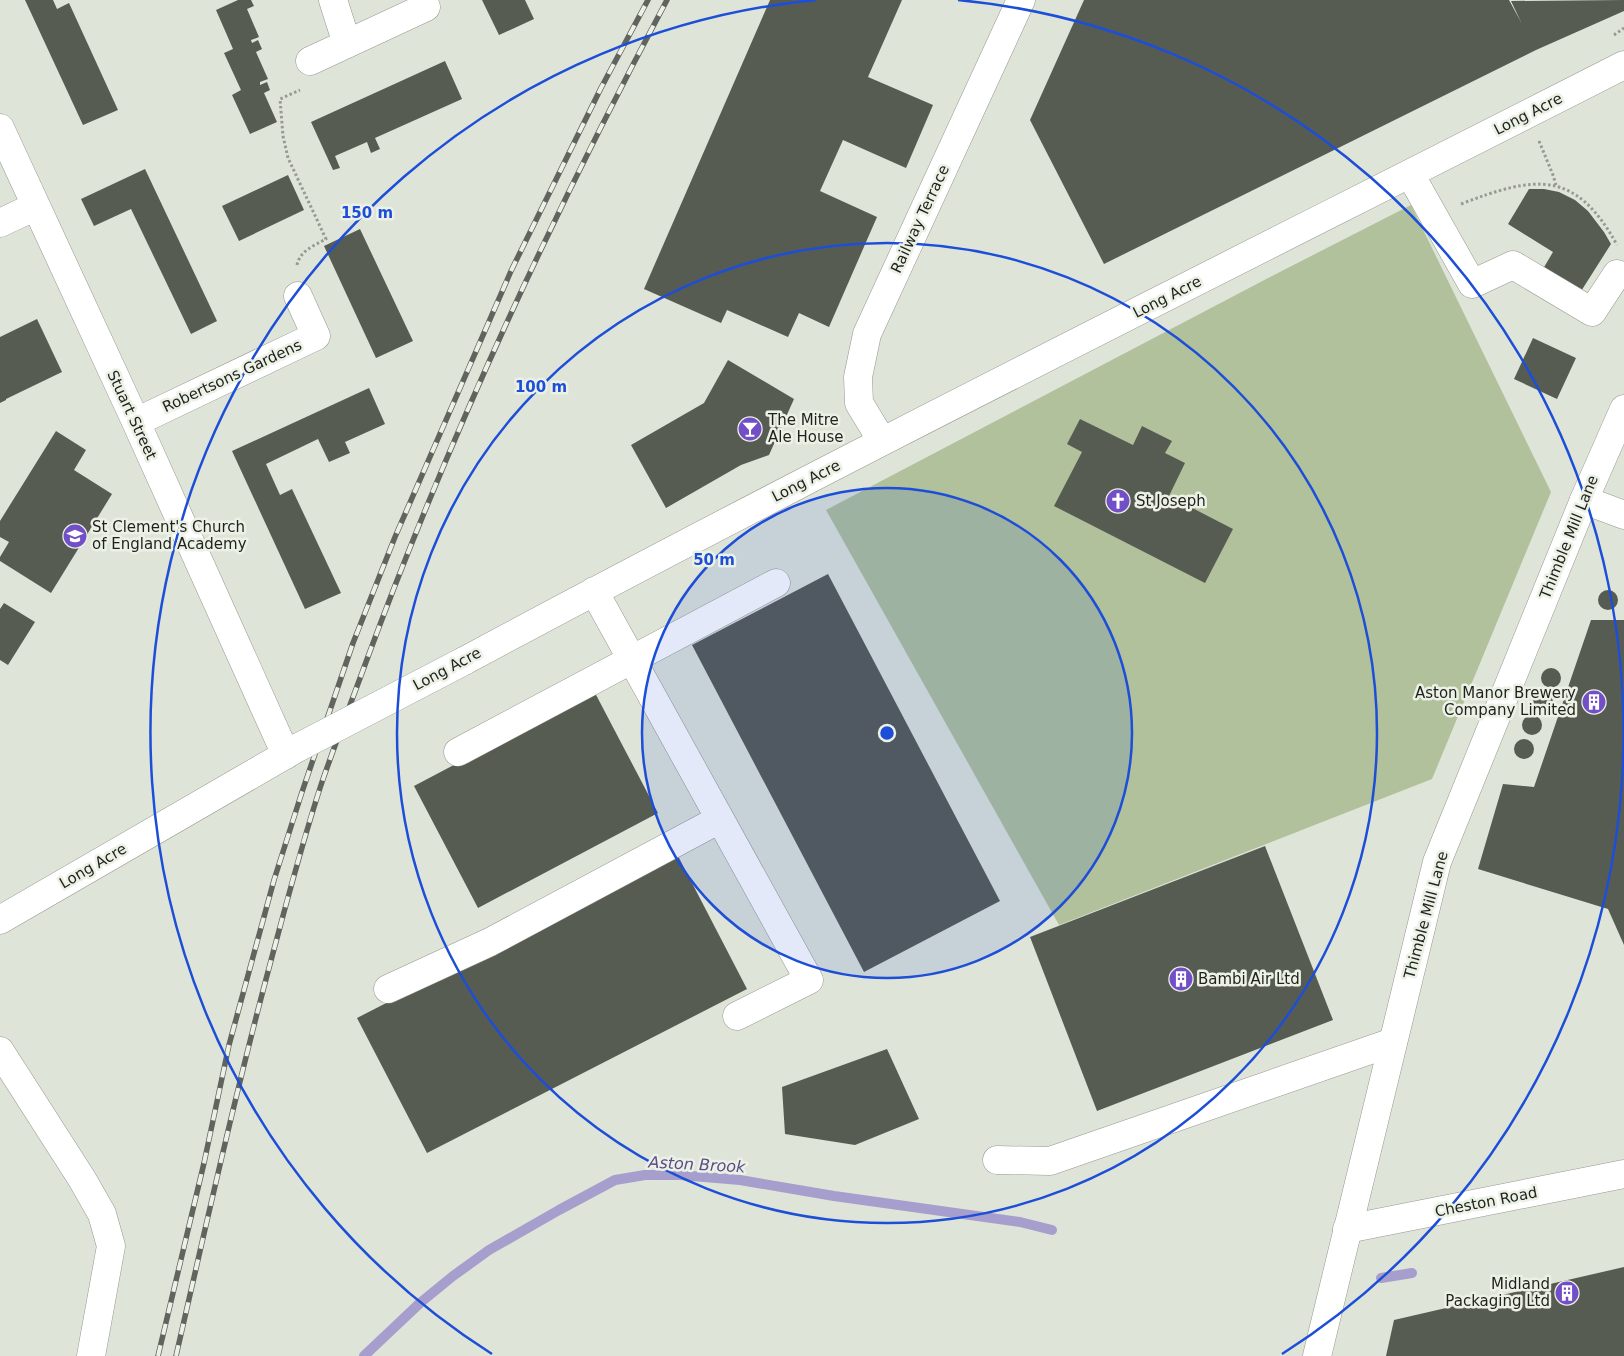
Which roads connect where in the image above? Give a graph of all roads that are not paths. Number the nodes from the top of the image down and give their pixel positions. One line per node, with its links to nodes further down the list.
1 (333, 0): 4 (street)
2 (1022, 0): 15 (street, Railway Terrace)
3 (426, 7): 4 (street)
4 (347, 44): 5 (street)
5 (310, 60)
6 (1624, 64): 8 (street, Long Acre)
7 (0, 128): 9 (street, Stuart Street)
8 (1410, 174): 11 (street); 15 (street, Long Acre)
9 (36, 206): 10 (street); 14 (street, Stuart Street)
10 (0, 223)
11 (1619, 262)
12 (298, 296): 14 (street, Robertsons Gardens)
13 (1624, 409): 16 (street, Thimble Mill Lane)
14 (136, 422): 21 (street, Stuart Street)
15 (882, 441): 19 (street, Long Acre)
16 (1584, 500): 17 (street); 27 (street, Thimble Mill Lane)
17 (1624, 515)
18 (776, 584): 20 (street)
19 (594, 591): 20 (street); 21 (street, Long Acre, bridge)
20 (632, 660): 22 (street); 23 (street)
21 (293, 751): 24 (street, Long Acre)
22 (458, 752)
23 (720, 819): 25 (street); 26 (street)
24 (0, 920)
25 (388, 989)
26 (737, 1016)
27 (1393, 1042): 29 (street); 31 (street, Thimble Mill Lane)
28 (0, 1051): 32 (street)
29 (997, 1160)
30 (1624, 1174): 31 (street, Cheston Road)
31 (1347, 1229): 33 (street, Thimble Mill Lane)
32 (91, 1356)
33 (1317, 1356)

